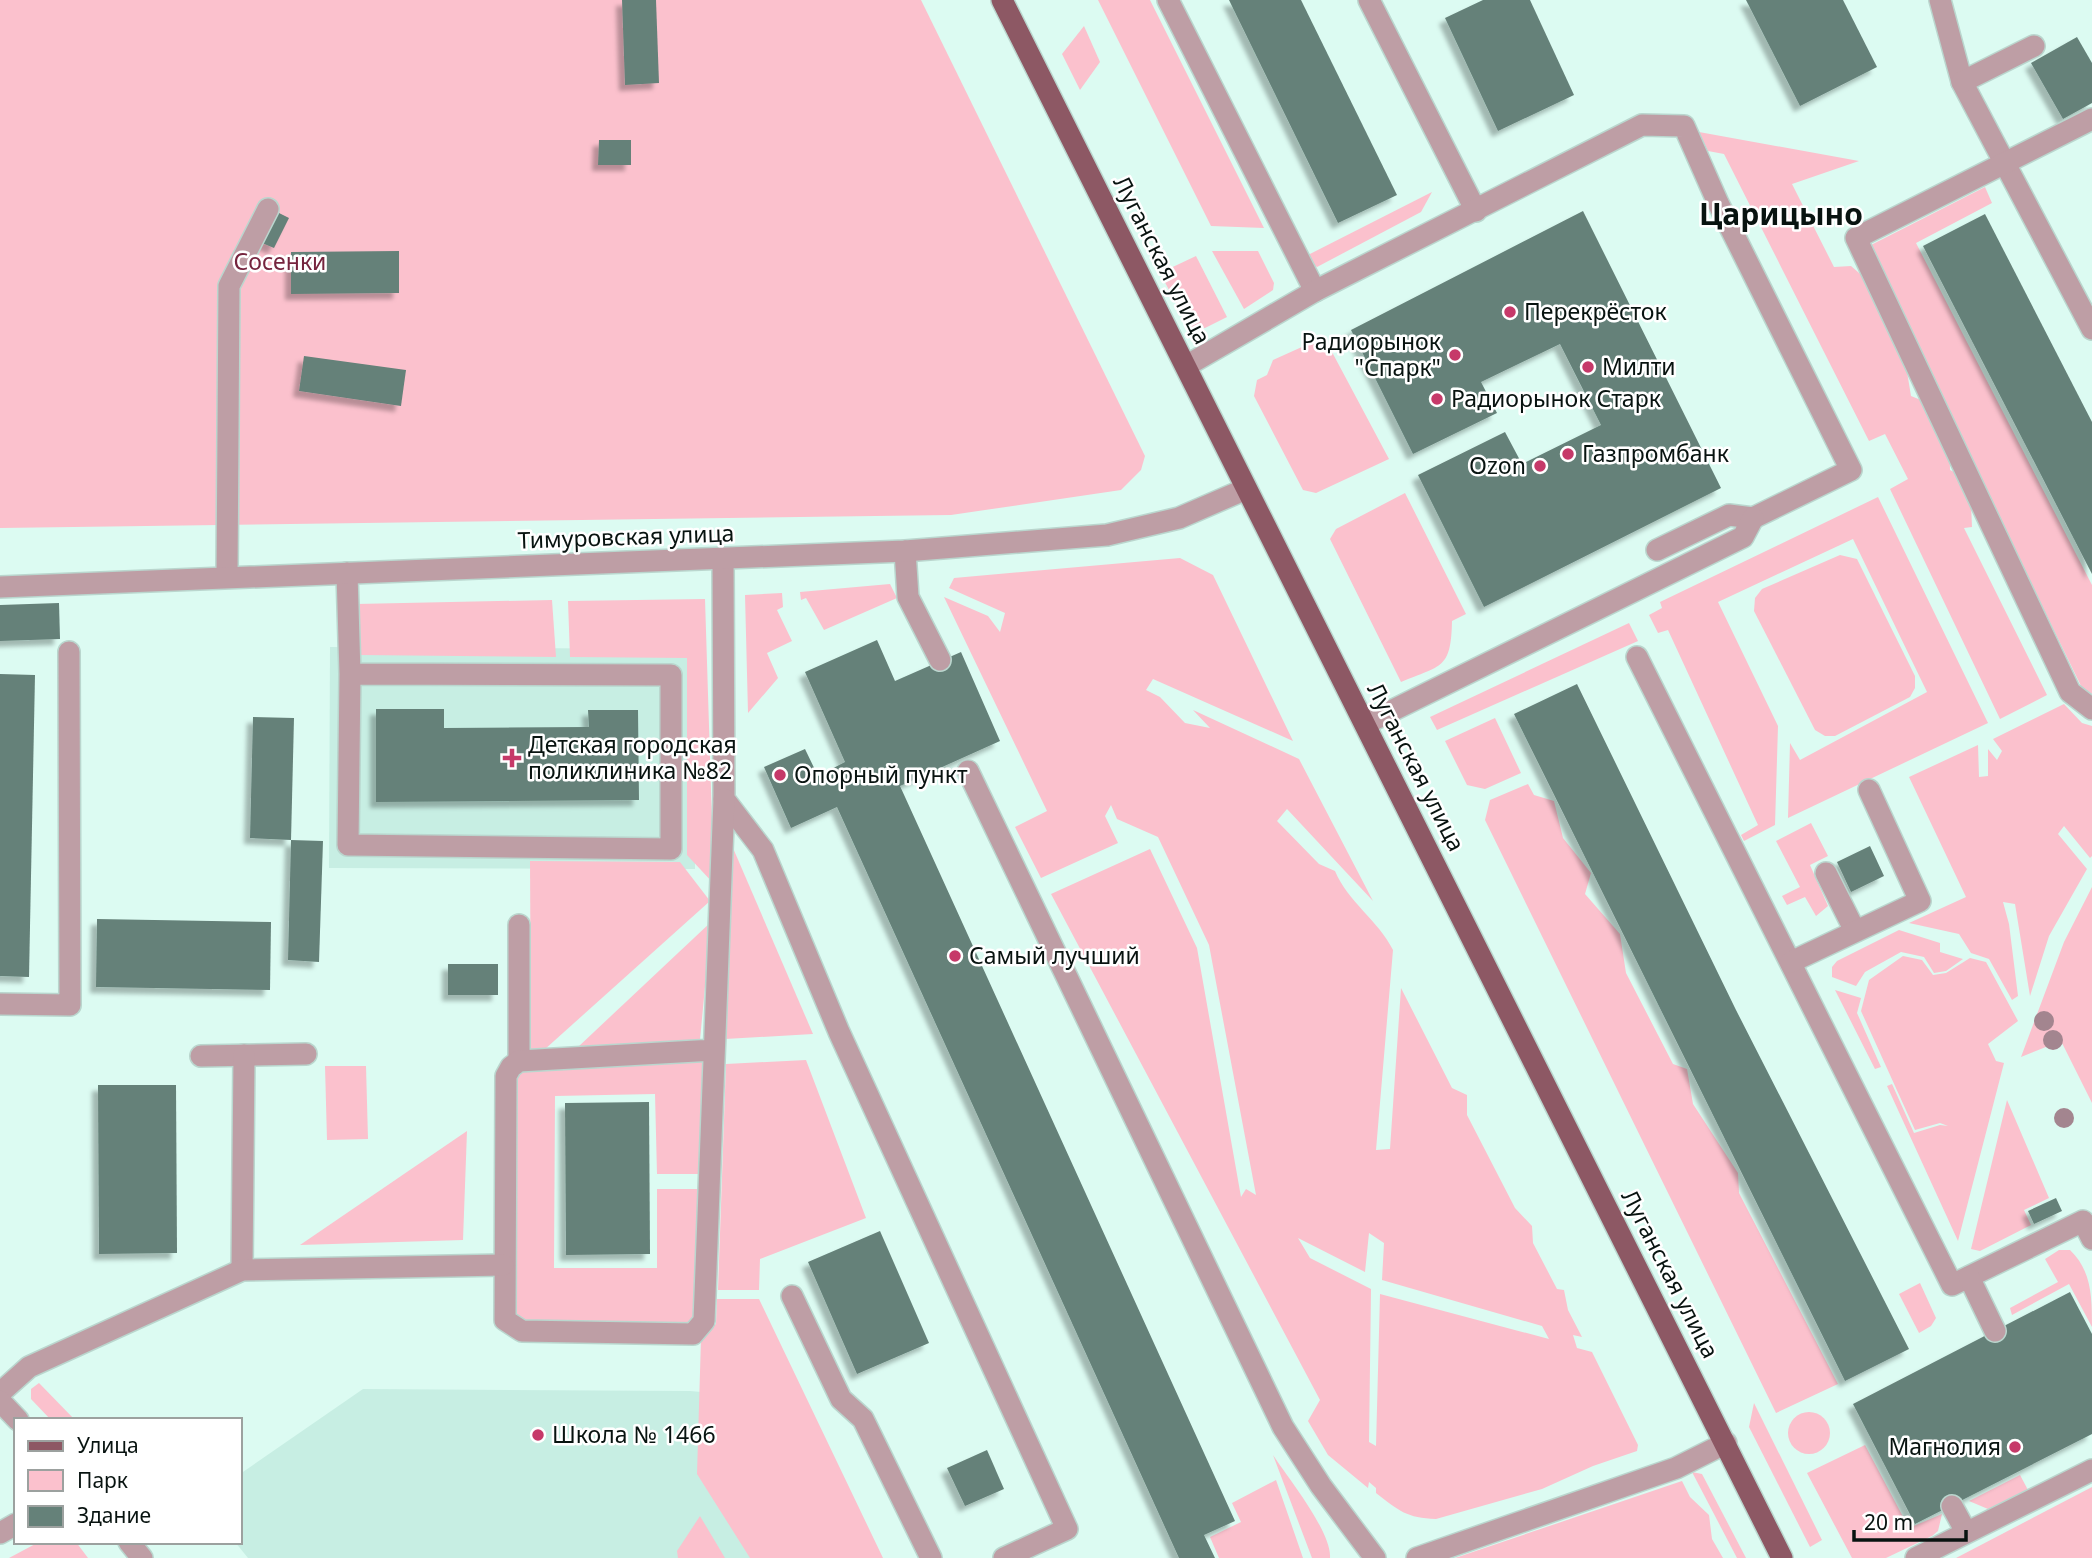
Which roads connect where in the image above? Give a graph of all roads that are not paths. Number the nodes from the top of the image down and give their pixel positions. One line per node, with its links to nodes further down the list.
1 (1002, 0): 13 (main road, Луганская улица)
2 (1168, 0): 11 (street)
3 (1369, 0): 10 (street)
4 (1940, 0): 6 (street)
5 (2034, 46): 6 (street)
6 (1962, 82): 8 (street)
7 (2092, 119): 8 (street)
8 (2004, 162): 12 (street); 26 (street)
9 (268, 209): 20 (street)
10 (1476, 211): 11 (street); 15 (street)
11 (1315, 291): 13 (street)
12 (2092, 328)
13 (1186, 366): 14 (main road, Луганская улица)
14 (1246, 489): 17 (street, Тимуровская улица); 27 (main road, Луганская улица)
15 (1753, 518): 16 (street); 27 (street)
16 (1657, 550)
17 (905, 551): 18 (street, Тимуровская улица); 24 (street)
18 (723, 559): 19 (street, Тимуровская улица); 30 (street)
19 (347, 573): 20 (street, Тимуровская улица); 25 (street)
20 (227, 577): 21 (street, Тимуровская улица)
21 (0, 587)
22 (69, 652): 35 (street)
23 (1637, 657): 34 (street)
24 (940, 660)
25 (350, 674): 25 (street)
26 (2092, 709)
27 (1365, 724): 50 (main road, Луганская улица)
28 (968, 771): 58 (street)
29 (1869, 790): 33 (street)
30 (724, 799): 36 (street); 57 (street)
31 (1826, 873): 33 (street)
32 (519, 925): 40 (street)
33 (1855, 931): 34 (street)
34 (1791, 962): 44 (street)
35 (0, 1004)
36 (714, 1050): 40 (street); 42 (street)
37 (306, 1054): 38 (street)
38 (244, 1055): 39 (street); 43 (street)
39 (201, 1056)
40 (519, 1061): 42 (street)
41 (2092, 1239): 44 (street)
42 (503, 1265): 43 (street)
43 (242, 1270): 47 (street)
44 (1969, 1277): 46 (street)
45 (792, 1296): 56 (street)
46 (1995, 1331)
47 (0, 1393)
48 (0, 1401): 49 (street)
49 (16, 1418)
50 (1726, 1443): 59 (street); 60 (main road, Луганская улица)
51 (2092, 1470): 53 (street)
52 (1952, 1506): 53 (street)
53 (1966, 1532): 61 (street)
54 (131, 1544): 55 (street)
55 (142, 1558)
56 (931, 1558)
57 (1004, 1558)
58 (1375, 1558)
59 (1418, 1558)
60 (1782, 1558)
61 (1916, 1558)

